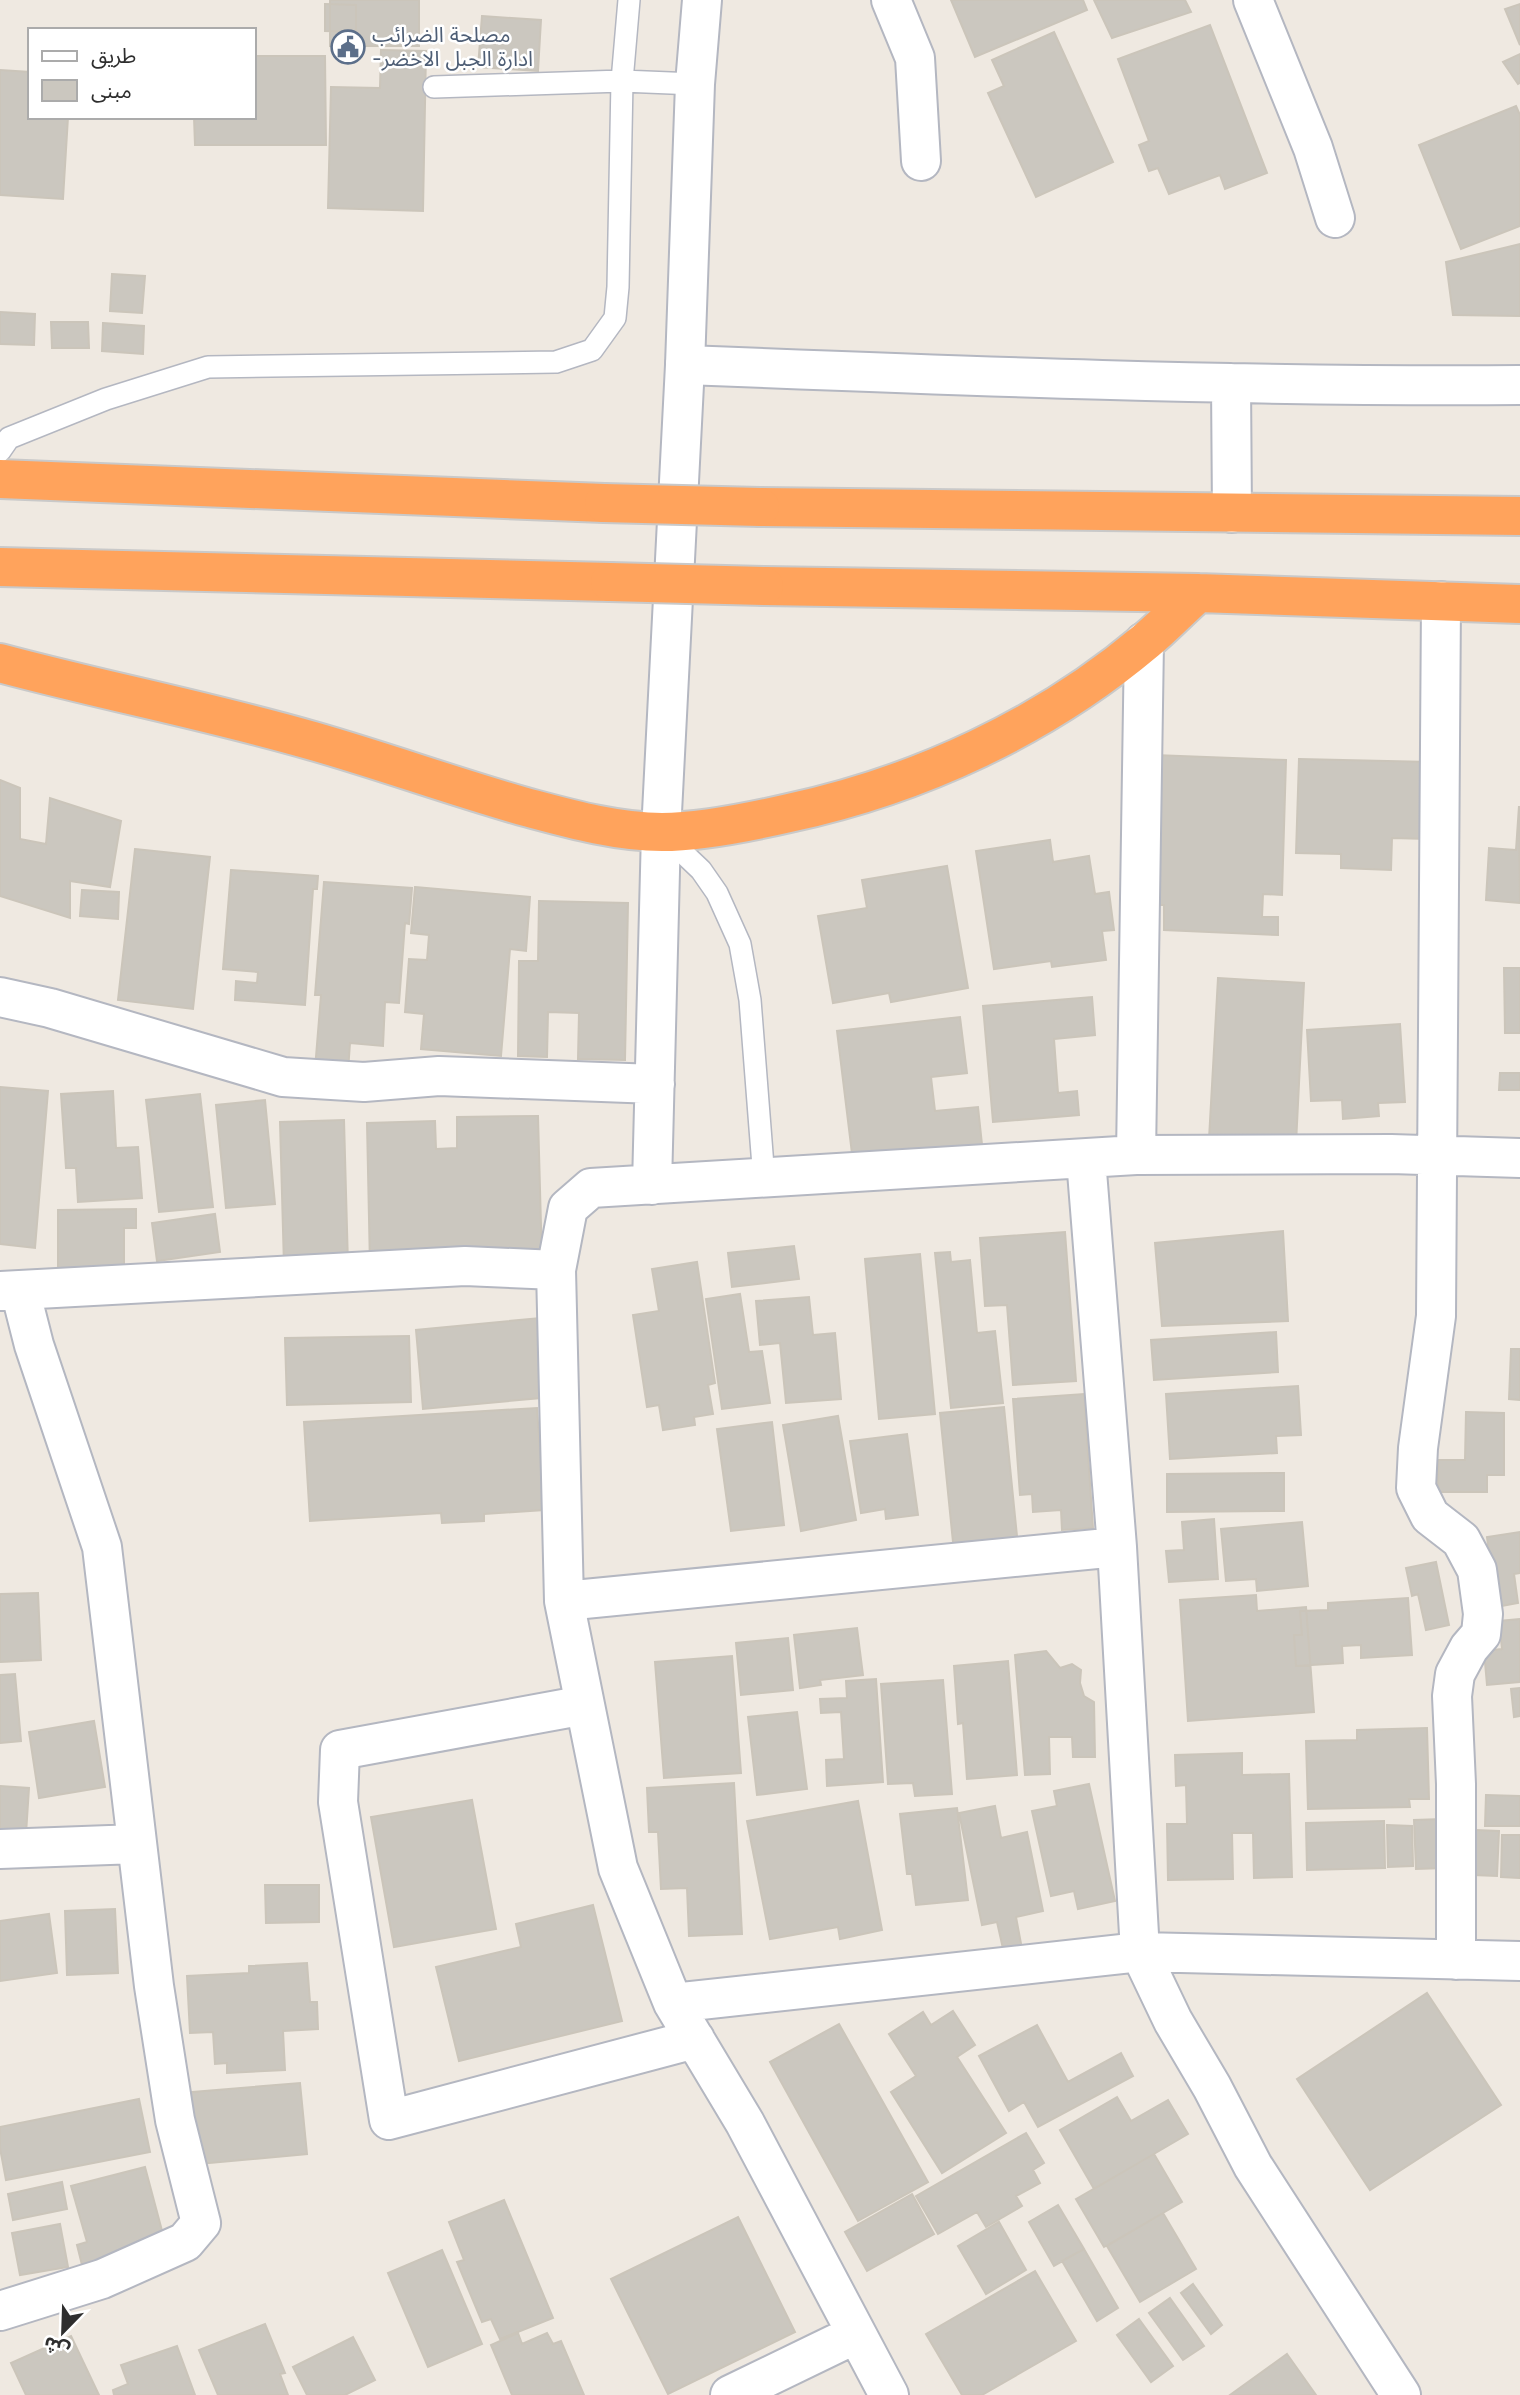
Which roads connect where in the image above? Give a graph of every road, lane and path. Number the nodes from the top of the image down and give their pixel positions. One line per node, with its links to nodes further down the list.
1 (629, 0): 5 (lane)
2 (702, 0): 6 (street)
3 (891, 0): 8 (street)
4 (1253, 0): 9 (street)
5 (622, 81): 6 (lane); 7 (lane); 13 (lane)
6 (695, 84): 10 (street)
7 (434, 87)
8 (921, 162)
9 (1335, 218)
10 (684, 365): 11 (street); 23 (street)
11 (1231, 383): 12 (street); 15 (street)
12 (1520, 385)
13 (0, 451)
14 (0, 479): 15 (highway, bridge)
15 (1233, 513): 16 (highway)
16 (1520, 516)
17 (0, 566): 18 (highway, bridge)
18 (1198, 593): 19 (highway); 21 (highway)
19 (1441, 601): 20 (highway); 27 (street)
20 (1520, 604)
21 (1144, 642): 23 (highway); 26 (street)
22 (0, 663): 23 (highway)
23 (661, 832): 25 (street); 30 (lane)
24 (0, 998): 25 (street)
25 (655, 1084): 31 (street)
26 (1136, 1154): 27 (street); 29 (street)
27 (1436, 1156): 28 (street); 40 (street)
28 (1520, 1158)
29 (1086, 1159): 30 (street); 34 (street)
30 (764, 1179): 31 (street)
31 (652, 1185): 32 (street)
32 (556, 1270): 33 (street); 35 (street)
33 (10, 1291): 37 (street)
34 (1117, 1547): 35 (street); 39 (street)
35 (564, 1601): 36 (street)
36 (585, 1704): 42 (street); 43 (street)
37 (137, 1844): 38 (street); 44 (street)
38 (0, 1849)
39 (1140, 1952): 40 (street); 42 (street); 48 (street)
40 (1456, 1960): 41 (street)
41 (1520, 1961)
42 (673, 2003): 43 (street)
43 (695, 2039): 45 (street)
44 (0, 2311)
45 (856, 2334): 46 (street); 47 (street)
46 (730, 2395)
47 (889, 2395)
48 (1401, 2395)

